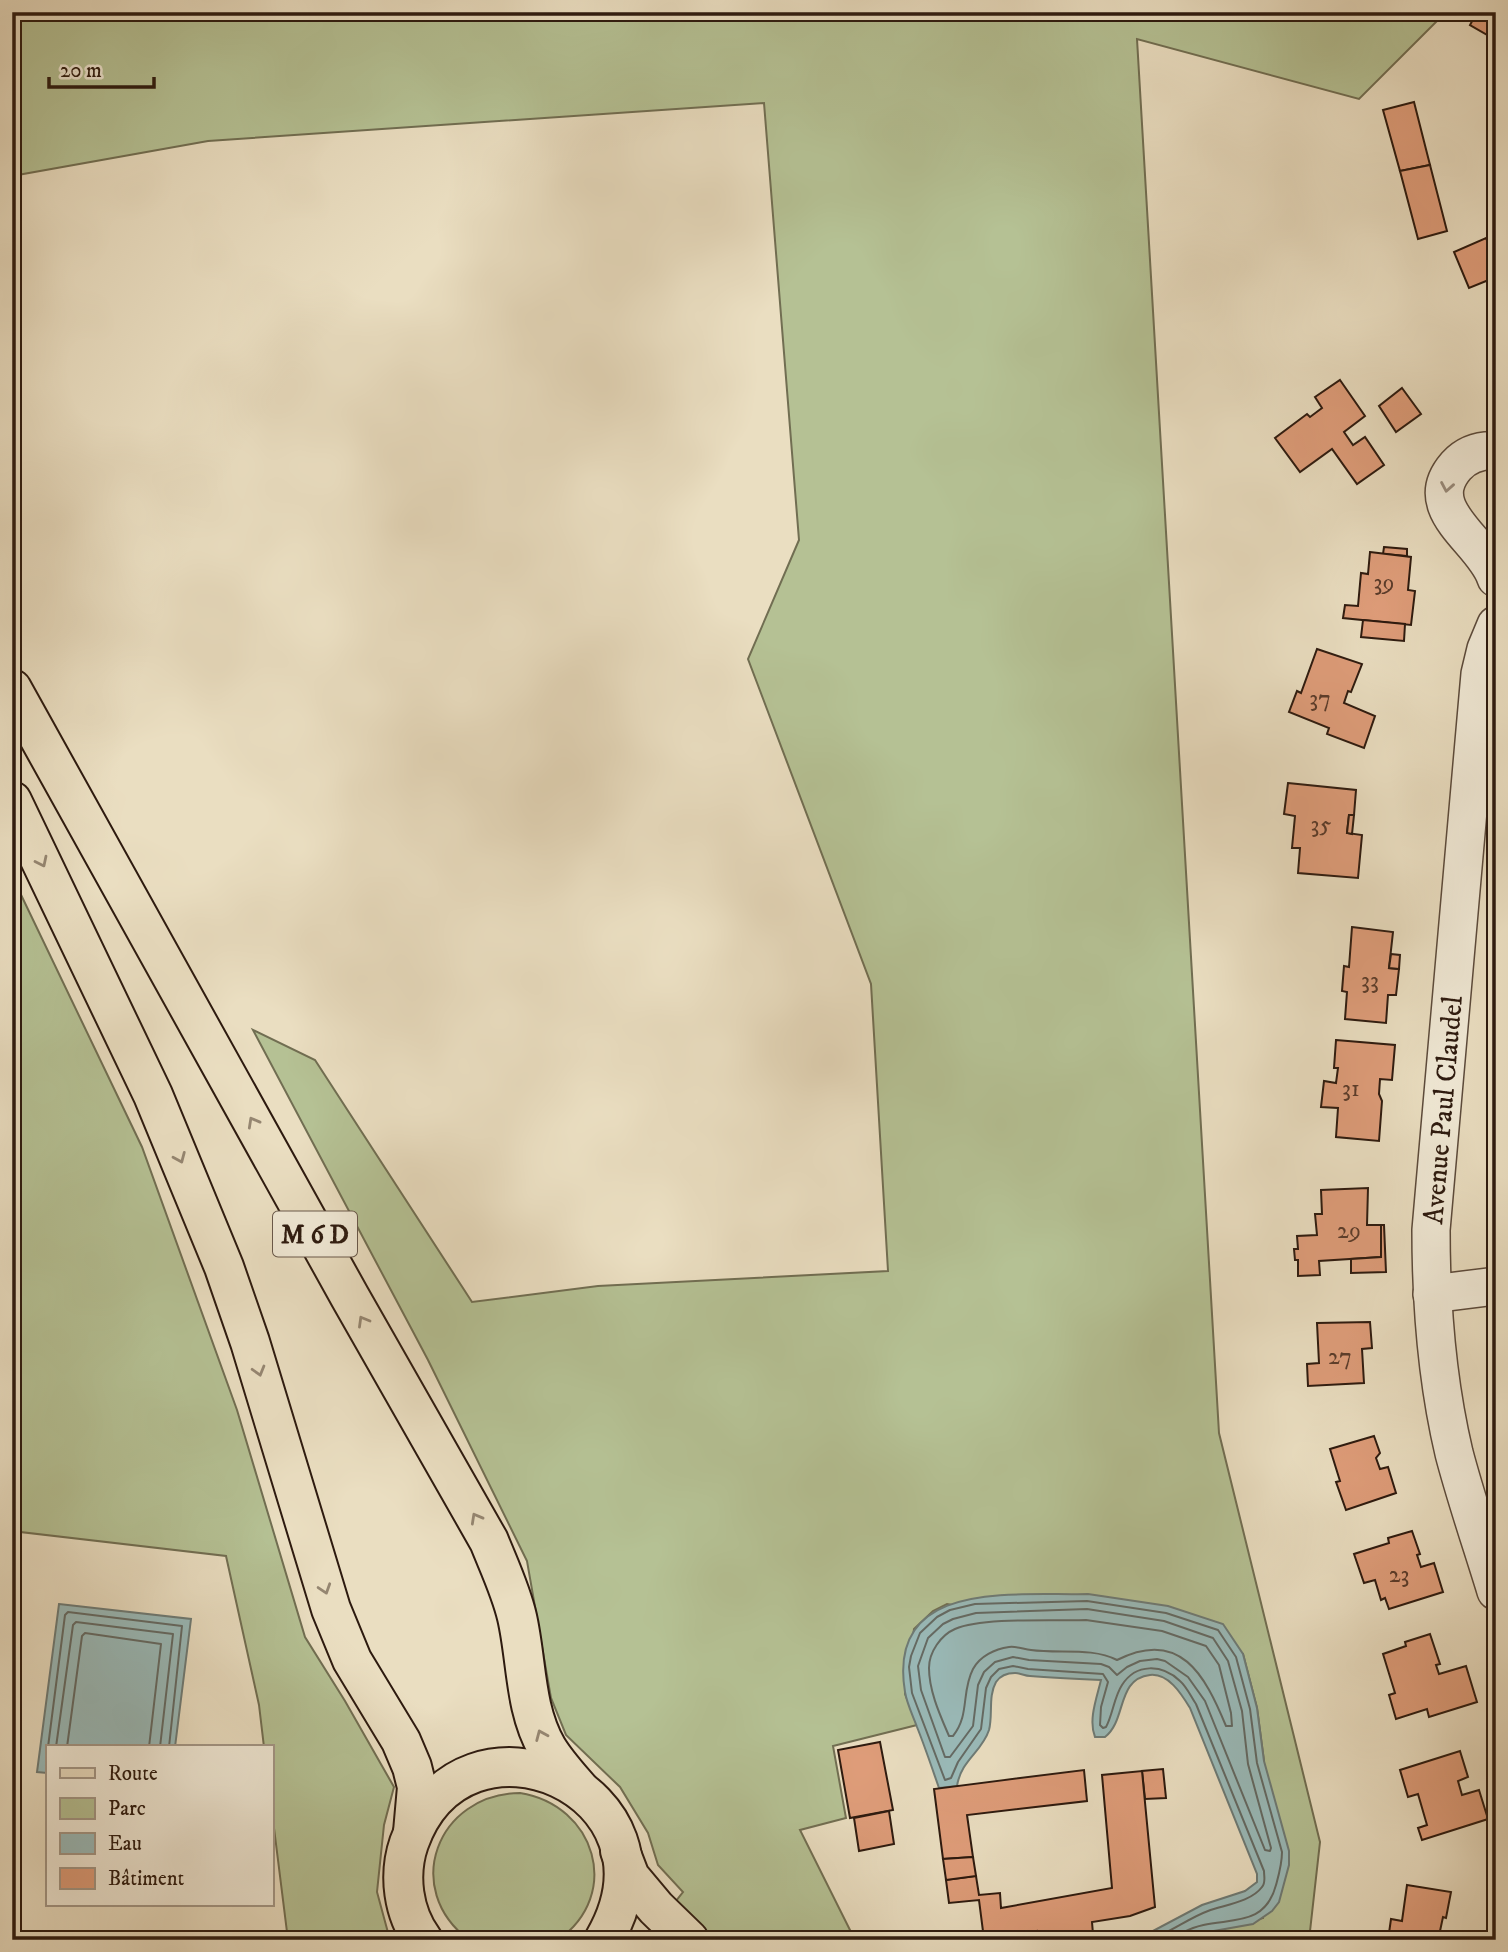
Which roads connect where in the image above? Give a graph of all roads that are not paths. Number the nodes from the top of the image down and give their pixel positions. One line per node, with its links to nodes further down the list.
1 (1496, 451): 2 (street, one-way to 2)
2 (1496, 578)
3 (1496, 625): 7 (street, Avenue Paul Claudel)
4 (12, 689): 9 (main road, M 6 D, one-way to 4)
5 (12, 801): 10 (main road, one-way to 10)
6 (1496, 1286): 7 (street)
7 (1432, 1294): 8 (street, Avenue Paul Claudel)
8 (1496, 1591)
9 (580, 1790): 10 (main road); 11 (main road)
10 (413, 1832): 14 (main road)
11 (620, 1851): 12 (main road); 13 (main road)
12 (656, 1908): 13 (main road); 15 (main road)
13 (609, 1932)
14 (423, 1940)
15 (689, 1940)

